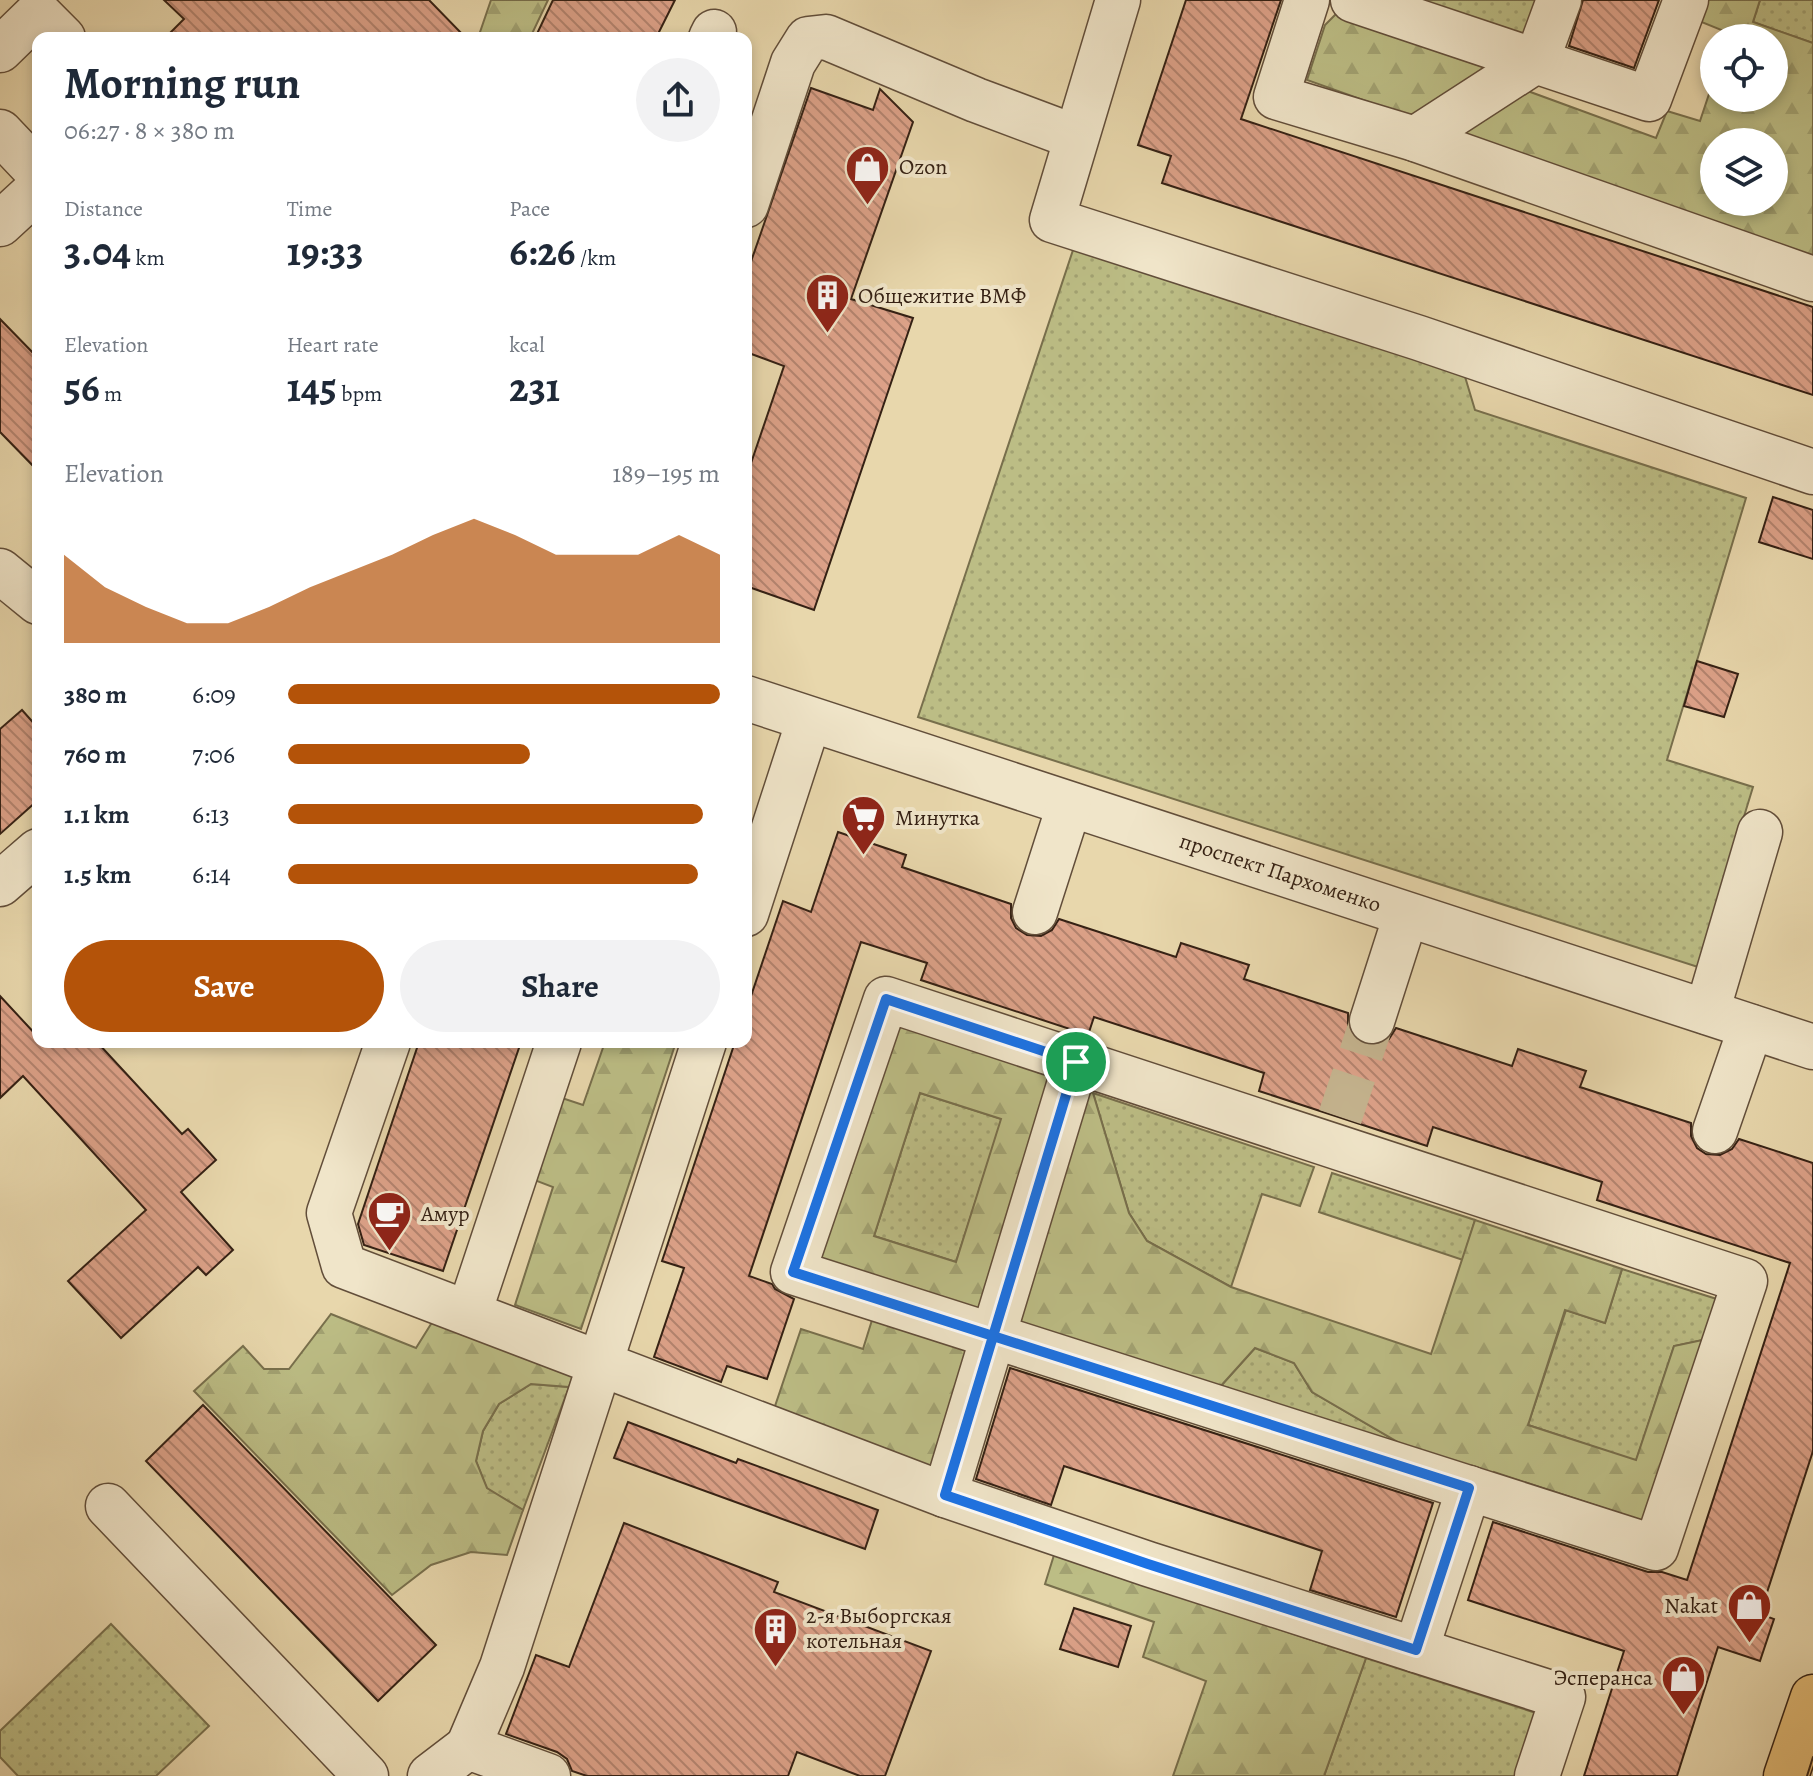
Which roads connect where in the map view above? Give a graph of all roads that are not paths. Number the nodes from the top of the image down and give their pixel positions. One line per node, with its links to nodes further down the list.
1 (1118, 0): 11 (street)
2 (1307, 0): 12 (street)
3 (1559, 0): 9 (street)
4 (1686, 0): 9 (street)
5 (1376, 3): 9 (street)
6 (42, 17): 8 (street)
7 (831, 18): 11 (street); 14 (street)
8 (0, 50)
9 (1537, 60): 12 (street)
10 (0, 132): 13 (street)
11 (1075, 137): 18 (street)
12 (1415, 139): 17 (street)
13 (32, 166)
14 (752, 187)
15 (32, 195): 16 (street)
16 (0, 224)
17 (1813, 279)
18 (1813, 472)
19 (0, 571): 20 (street)
20 (32, 597)
21 (752, 700): 22 (street, проспект Пархоменко)
22 (809, 720): 23 (street, проспект Пархоменко); 27 (street)
23 (1069, 806): 28 (street); 29 (street, проспект Пархоменко)
24 (1760, 832): 30 (street)
25 (32, 856): 26 (street)
26 (0, 884)
27 (752, 896)
28 (1035, 912)
29 (1406, 915): 30 (street, проспект Пархоменко); 31 (street)
30 (1707, 1012): 32 (street, проспект Пархоменко)
31 (1372, 1021)
32 (1751, 1027): 33 (street, проспект Пархоменко); 38 (street)
33 (1813, 1047)
34 (386, 1048): 39 (street)
35 (557, 1048): 39 (street)
36 (702, 1048): 41 (street)
37 (1076, 1062): 40 (street); 40 (street); 42 (street)
38 (1715, 1131)
39 (469, 1313): 41 (street)
40 (993, 1337): 42 (street); 43 (street)
41 (599, 1364): 43 (street); 47 (street)
42 (1469, 1488): 45 (street)
43 (945, 1495): 45 (street)
44 (108, 1506): 48 (street)
45 (1416, 1650): 51 (street)
46 (1813, 1697): 52 (main road)
47 (468, 1747): 49 (street); 50 (street)
48 (366, 1776)
49 (430, 1776)
50 (548, 1776)
51 (1537, 1776)
52 (1786, 1776)

